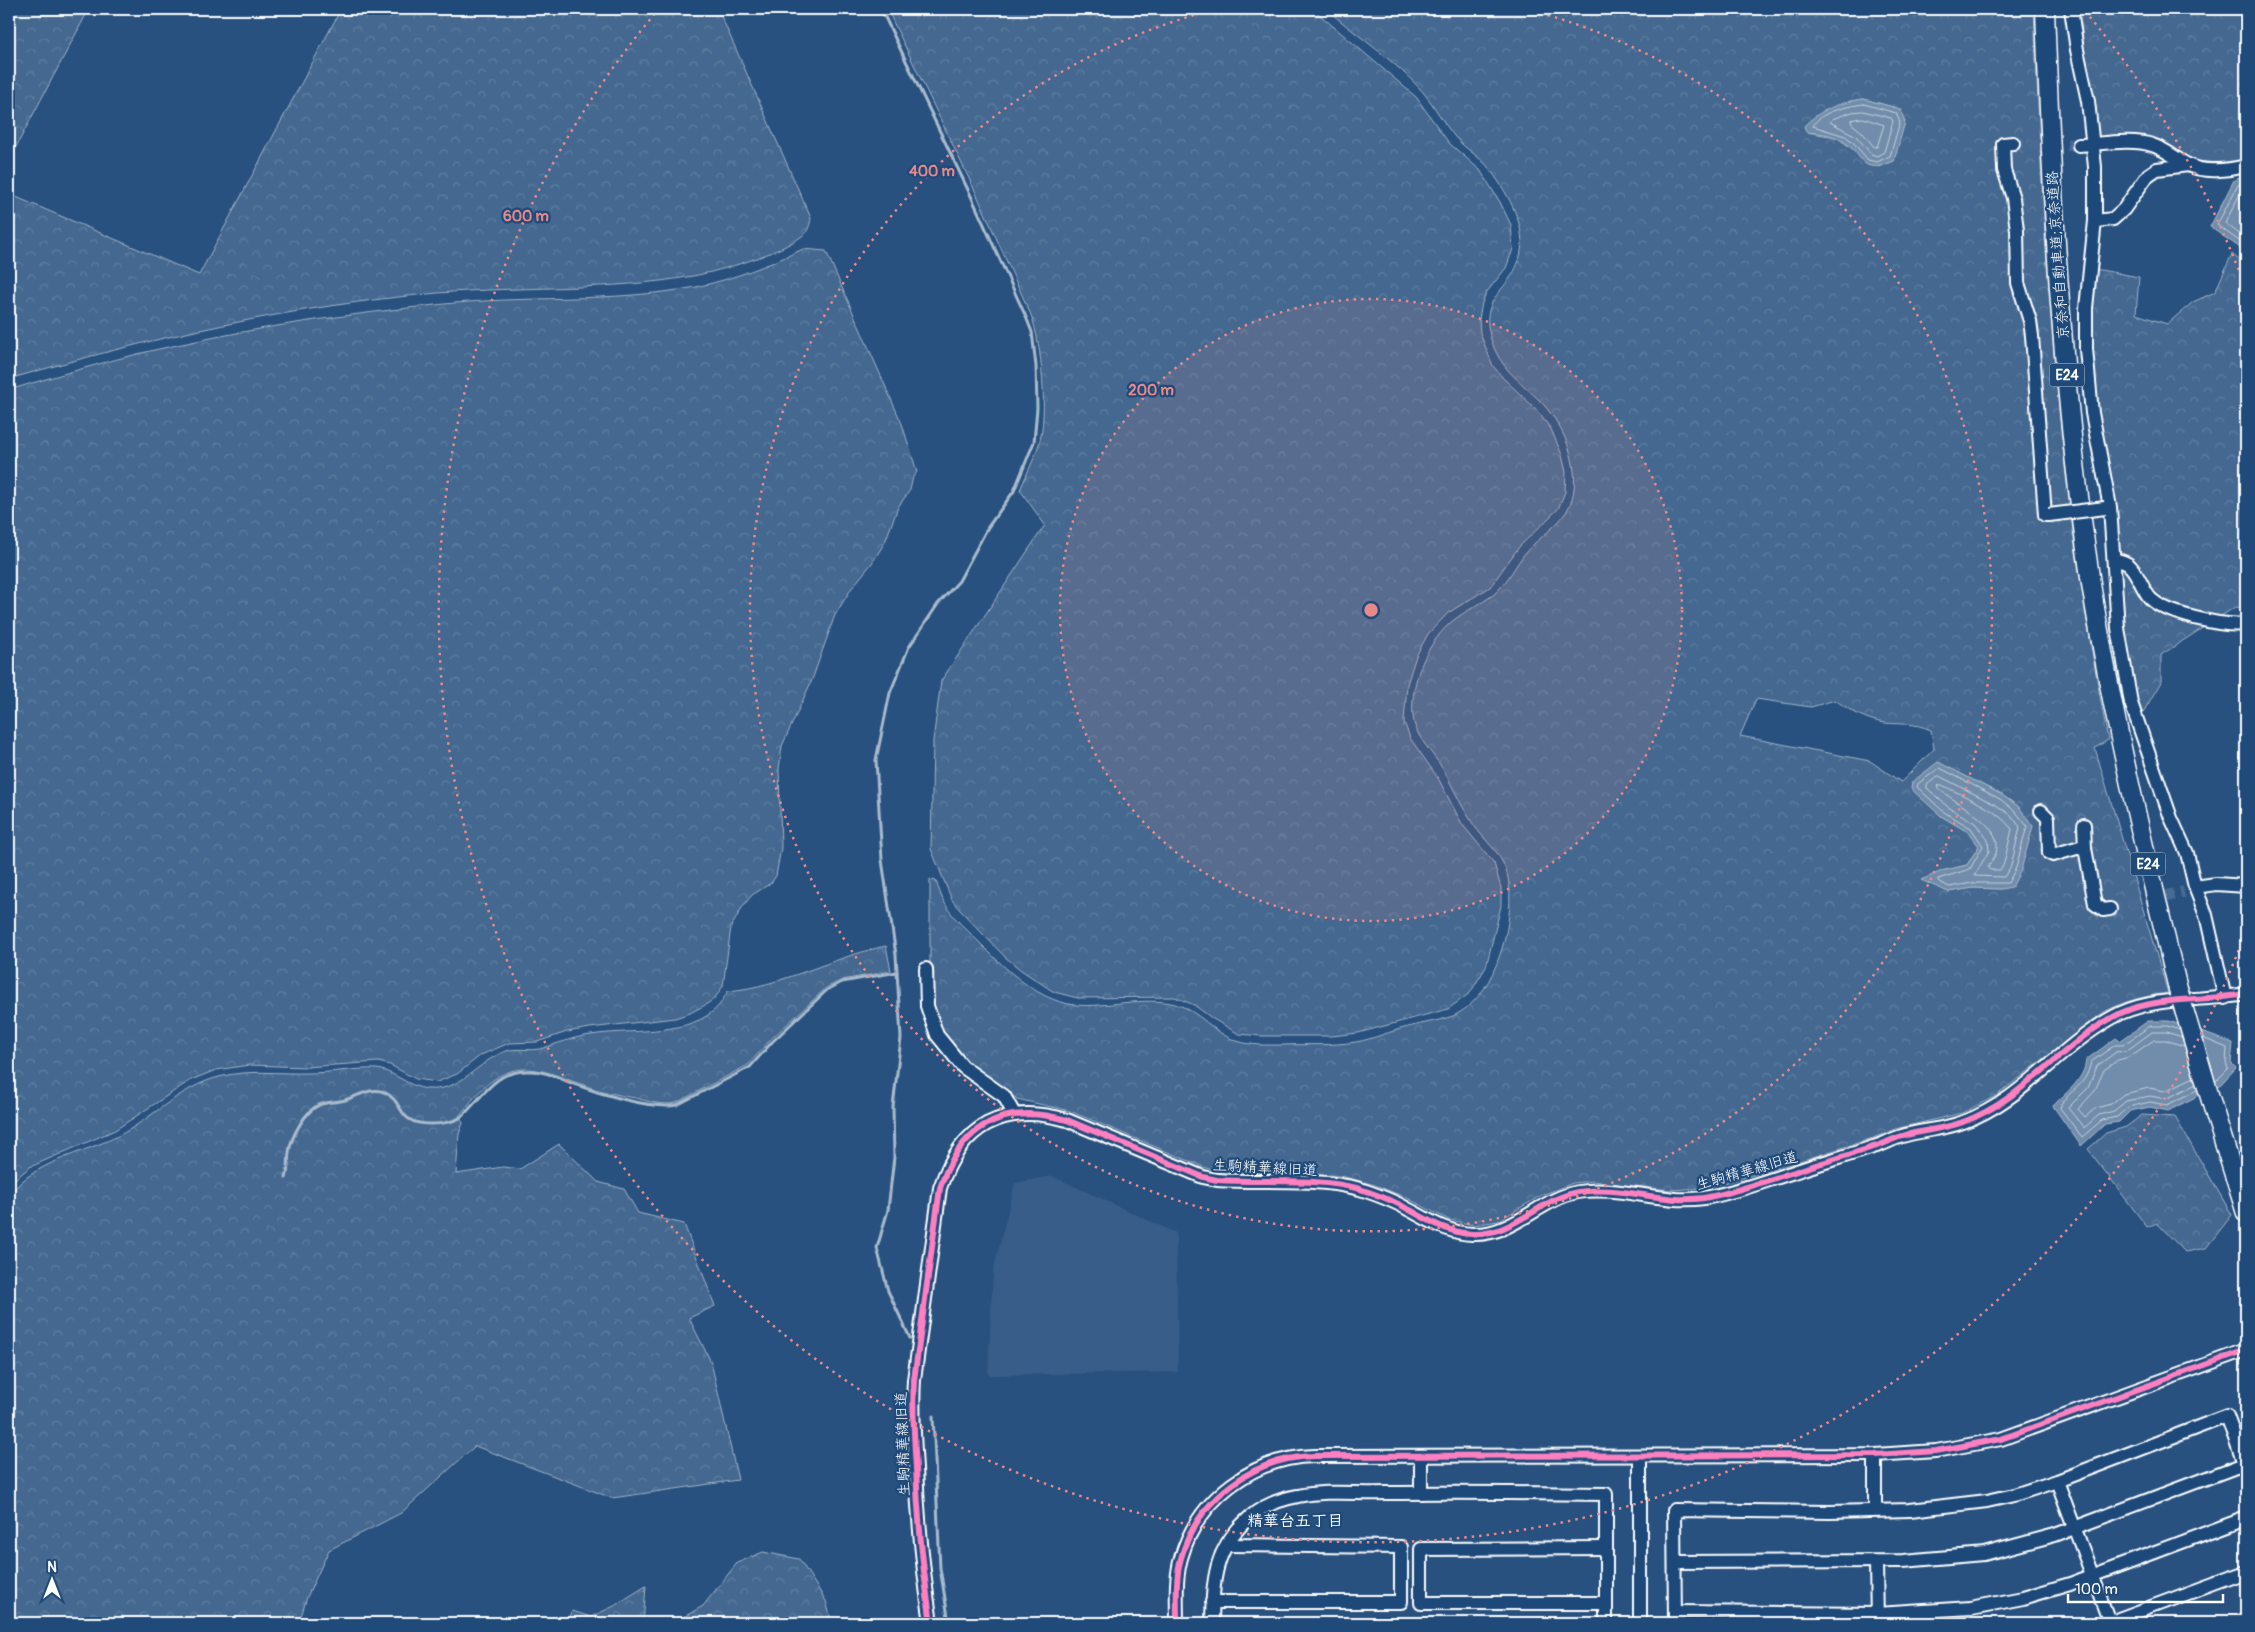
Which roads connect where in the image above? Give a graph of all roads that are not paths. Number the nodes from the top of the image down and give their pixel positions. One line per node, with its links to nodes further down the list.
1 (2045, 9): 13 (highway, 京奈和自動車道;京奈道路 / E24)
2 (2052, 9): 13 (highway, 京奈和自動車道;京奈道路 / E24)
3 (2071, 9): 5 (street)
4 (2013, 143): 10 (street, bridge)
5 (2092, 144): 6 (street); 7 (street); 9 (street)
6 (2079, 145)
7 (2188, 165): 8 (street); 9 (street)
8 (2246, 166)
9 (2096, 221): 10 (street)
10 (2108, 508): 11 (street)
11 (2114, 559): 12 (street); 18 (street)
12 (2246, 624)
13 (2120, 738): 24 (highway, 京奈和自動車道;京奈道路 / E24, bridge)
14 (2041, 811): 16 (street)
15 (2084, 825): 16 (street)
16 (2085, 848): 19 (street)
17 (2246, 886): 18 (street)
18 (2192, 889): 22 (street)
19 (2110, 908)
20 (926, 969): 23 (street)
21 (2246, 994): 22 (street, 生駒精華線旧道)
22 (2225, 998): 23 (street, 生駒精華線旧道)
23 (1014, 1114): 45 (street, 生駒精華線旧道)
24 (2246, 1213)
25 (2245, 1353): 26 (street)
26 (1875, 1455): 28 (street); 32 (street)
27 (1421, 1456): 28 (street); 31 (street); 46 (street)
28 (1640, 1456): 49 (street)
29 (2245, 1467): 30 (street); 34 (street)
30 (2057, 1481): 32 (street); 34 (street)
31 (1421, 1493): 35 (street); 36 (street)
32 (1875, 1510): 37 (street)
33 (2246, 1518): 40 (street)
34 (2074, 1527): 38 (street); 40 (street)
35 (1228, 1545): 41 (street); 41 (street)
36 (1606, 1548): 42 (street); 42 (street)
37 (1675, 1562): 38 (street); 43 (street)
38 (1876, 1562): 44 (street)
39 (2246, 1572): 50 (street)
40 (2093, 1576): 44 (street); 50 (street)
41 (1212, 1602): 47 (street)
42 (1606, 1603): 48 (street)
43 (1675, 1618): 44 (street)
44 (1877, 1619)
45 (931, 1623)
46 (1177, 1623)
47 (1212, 1623)
48 (1606, 1623)
49 (1640, 1623)
50 (2109, 1623)

